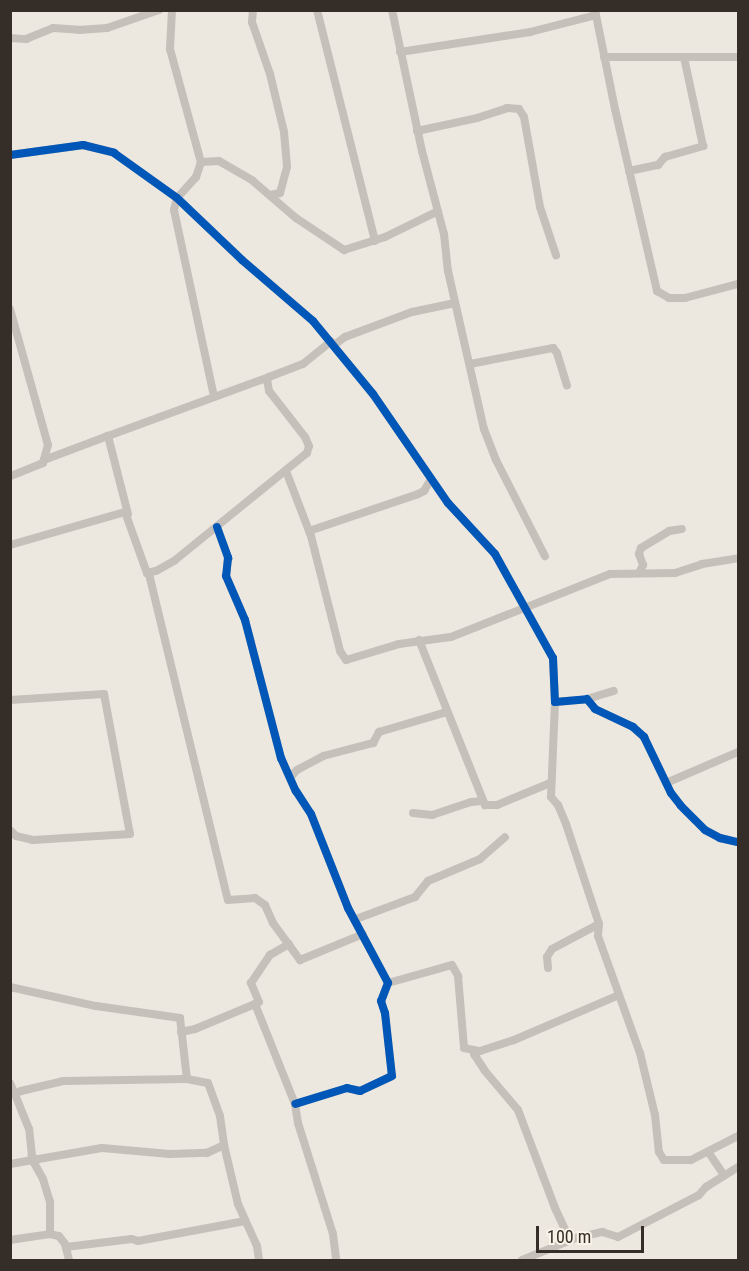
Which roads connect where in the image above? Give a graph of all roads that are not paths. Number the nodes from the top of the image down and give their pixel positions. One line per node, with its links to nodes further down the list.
1 (159, 10): 7 (street)
2 (172, 10): 14 (street)
3 (253, 10): 17 (street)
4 (317, 10): 21 (street)
5 (392, 10): 8 (street)
6 (596, 13): 8 (street); 9 (street)
7 (10, 38)
8 (400, 52): 12 (street)
9 (604, 57): 10 (street); 15 (street)
10 (684, 57): 11 (street); 15 (street)
11 (738, 57)
12 (417, 131): 20 (street); 22 (street)
13 (10, 155): 18 (street)
14 (201, 162): 16 (street); 17 (street)
15 (629, 171): 23 (street)
16 (184, 190): 18 (street); 19 (street)
17 (270, 195): 21 (street)
18 (177, 198): 19 (street); 30 (street)
19 (186, 207): 26 (street)
20 (438, 211): 21 (street); 24 (street)
21 (375, 241)
22 (556, 255)
23 (738, 284)
24 (455, 303): 26 (street); 27 (street)
25 (10, 309): 32 (street)
26 (333, 343): 28 (street); 35 (street)
27 (470, 364): 29 (street); 41 (street)
28 (268, 376): 30 (street); 33 (street)
29 (567, 386)
30 (214, 397): 31 (street)
31 (108, 436): 32 (street); 36 (street)
32 (44, 460): 34 (street)
33 (286, 471): 37 (street); 39 (street)
34 (10, 476)
35 (431, 479): 39 (street); 45 (street)
36 (128, 514): 40 (street); 44 (street)
37 (217, 527): 44 (street); 53 (street)
38 (682, 530): 43 (street)
39 (309, 531): 46 (street)
40 (10, 545)
41 (545, 556)
42 (738, 558): 43 (street)
43 (640, 572): 45 (street)
44 (149, 574): 64 (street)
45 (524, 608): 46 (street); 50 (street)
46 (418, 640): 51 (street)
47 (614, 691): 48 (street)
48 (588, 699): 50 (street); 55 (street)
49 (10, 700): 58 (street)
50 (555, 702): 54 (street)
51 (447, 712): 53 (street); 56 (street)
52 (738, 752): 55 (street)
53 (290, 778): 61 (street)
54 (549, 783): 56 (street); 62 (street)
55 (666, 783): 60 (street)
56 (483, 801): 57 (street)
57 (413, 813)
58 (10, 830)
59 (505, 837): 61 (street)
60 (738, 842)
61 (356, 919): 63 (street)
62 (598, 924): 65 (street); 68 (street)
63 (363, 934): 64 (street); 66 (street)
64 (289, 944): 69 (street)
65 (548, 968)
66 (388, 983): 71 (street); 75 (street)
67 (10, 987): 70 (street)
68 (619, 995): 71 (street); 78 (street)
69 (255, 1004): 70 (street); 75 (street)
70 (181, 1032): 72 (street)
71 (474, 1050): 86 (street)
72 (187, 1078): 74 (street); 77 (street)
73 (10, 1083): 74 (street)
74 (15, 1094): 79 (street)
75 (295, 1104): 90 (street)
76 (738, 1136): 78 (street)
77 (224, 1145): 79 (street); 83 (street)
78 (709, 1153): 82 (street)
79 (36, 1160): 80 (street); 84 (street)
80 (10, 1164)
81 (738, 1167): 82 (street)
82 (724, 1175): 86 (street)
83 (245, 1221): 87 (street); 89 (street)
84 (50, 1234): 85 (street); 87 (street)
85 (10, 1240)
86 (570, 1240): 91 (street)
87 (66, 1248): 88 (street)
88 (69, 1260)
89 (259, 1260)
90 (336, 1260)
91 (522, 1260)

